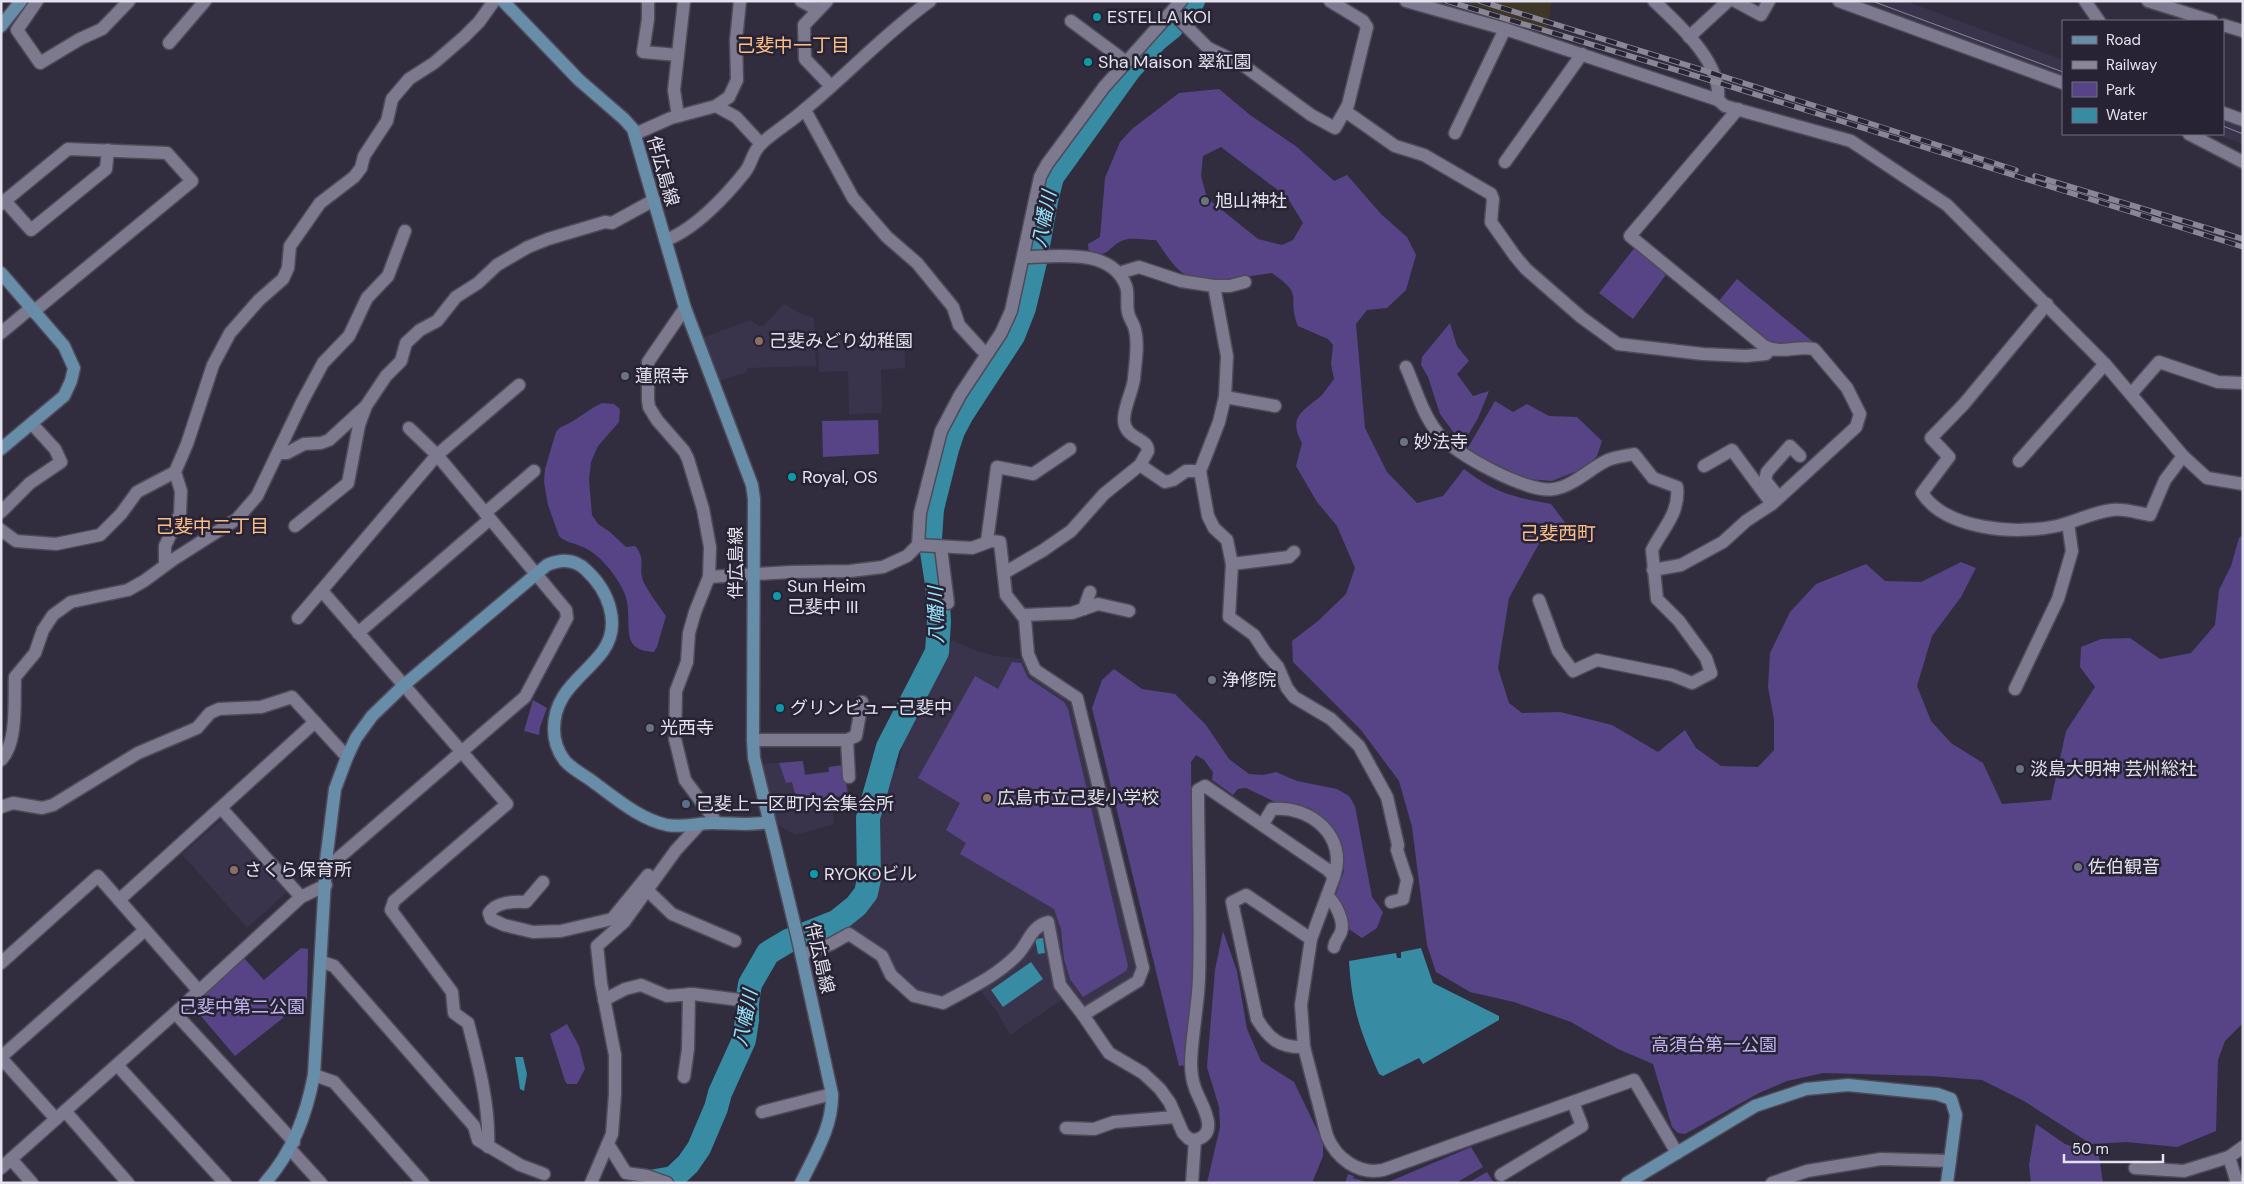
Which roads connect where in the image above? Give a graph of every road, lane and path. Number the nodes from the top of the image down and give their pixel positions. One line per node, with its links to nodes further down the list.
1 (21, 1): 28 (street)
2 (38, 1): 3 (street)
3 (129, 1)
4 (205, 1): 32 (street)
5 (494, 1): 89 (street)
6 (503, 1): 46 (street, 伴広島線)
7 (648, 1): 34 (street)
8 (684, 1): 34 (street)
9 (740, 1): 39 (street)
10 (801, 1): 22 (street)
11 (930, 1): 37 (street)
12 (1181, 1): 23 (street)
13 (1330, 1): 42 (street)
14 (1406, 1): 29 (street)
15 (1654, 1): 31 (street)
16 (1728, 1): 31 (street)
17 (1735, 1): 18 (street)
18 (1769, 1)
19 (1839, 1): 36 (street)
20 (2085, 1): 24 (street)
21 (2148, 1): 25 (street)
22 (822, 6): 37 (street)
23 (1177, 17): 35 (street); 42 (street)
24 (2098, 20)
25 (2209, 20)
26 (1072, 21): 35 (street)
27 (2224, 25): 30 (street)
28 (1, 26)
29 (1505, 29): 33 (street); 47 (street)
30 (2243, 31)
31 (1689, 37): 38 (street)
32 (169, 43)
33 (1582, 54): 38 (street); 51 (street)
34 (678, 55): 44 (street)
35 (1126, 61): 57 (street)
36 (2062, 83)
37 (830, 85): 41 (street)
38 (1718, 100): 40 (street)
39 (716, 106): 44 (street); 49 (street)
40 (1738, 109): 62 (street); 66 (street)
41 (805, 110): 49 (street); 67 (street)
42 (1345, 112): 66 (street)
43 (2224, 113): 45 (street)
44 (678, 116): 46 (street)
45 (2243, 120)
46 (635, 134): 53 (street, 伴広島線)
47 (1455, 134)
48 (2191, 135): 52 (street)
49 (761, 144): 56 (street)
50 (108, 150): 54 (street); 54 (street); 64 (street)
51 (1505, 162)
52 (2243, 162)
53 (654, 200): 56 (street, 伴広島線); 74 (street)
54 (3, 202)
55 (405, 232): 80 (street)
56 (666, 240): 63 (street, 伴広島線)
57 (1032, 257): 59 (street); 67 (street)
58 (1, 273): 64 (street)
59 (1119, 273): 61 (street); 85 (street)
60 (1245, 282): 61 (street)
61 (1214, 286): 73 (street)
62 (2047, 304): 68 (street); 94 (street)
63 (685, 308): 105 (street, 伴広島線); 106 (street)
64 (32, 310): 65 (street); 76 (street)
65 (1, 333)
66 (1770, 349): 91 (street)
67 (987, 354): 98 (street)
68 (2106, 364): 72 (street); 84 (street)
69 (1406, 367): 102 (street)
70 (2243, 383): 72 (street)
71 (519, 385): 81 (street)
72 (2131, 394): 83 (street)
73 (1225, 397): 75 (street); 88 (street)
74 (366, 406): 80 (street); 95 (street)
75 (1276, 406)
76 (32, 424): 78 (street); 92 (street)
77 (409, 428): 81 (street)
78 (1, 449)
79 (1070, 449): 97 (street)
80 (278, 453): 101 (street)
81 (437, 455): 93 (street); 107 (street)
82 (1800, 456): 91 (street)
83 (2183, 456): 90 (street); 94 (street)
84 (2019, 461)
85 (1140, 465): 88 (street); 103 (street)
86 (1704, 466): 91 (street)
87 (534, 471): 93 (street)
88 (1200, 471): 100 (street)
89 (175, 472): 96 (street); 101 (street)
90 (2243, 484)
91 (1776, 501): 102 (street)
92 (1, 512)
93 (487, 516): 104 (street); 115 (street)
94 (2068, 523): 117 (street)
95 (295, 526)
96 (1, 530)
97 (987, 541): 98 (street); 103 (street)
98 (931, 547): 105 (street); 110 (street)
99 (1294, 552): 100 (street)
100 (1232, 564): 141 (street)
101 (165, 565): 124 (street)
102 (1652, 570): 109 (street)
103 (1004, 573): 113 (street)
104 (535, 575): 116 (street); 122 (street); 130 (street)
105 (754, 575): 106 (street); 120 (street, 伴広島線)
106 (709, 577): 129 (street)
107 (322, 591): 114 (street); 115 (street)
108 (1090, 592): 111 (street)
109 (1539, 600)
110 (948, 603)
111 (1084, 610): 112 (street); 113 (street)
112 (1129, 611)
113 (1023, 615): 154 (street)
114 (298, 618)
115 (358, 633): 116 (street)
116 (404, 685): 122 (street); 123 (street)
117 (2015, 689)
118 (862, 702): 121 (street)
119 (315, 722): 123 (street); 126 (street); 127 (street)
120 (753, 740): 121 (street); 128 (street, 伴広島線)
121 (847, 740): 125 (street)
122 (462, 752): 133 (street); 170 (street)
123 (347, 757): 133 (street)
124 (1, 760)
125 (849, 777)
126 (1, 807)
127 (221, 808): 139 (street); 140 (street)
128 (769, 822): 129 (street); 146 (street, 伴広島線)
129 (717, 823): 130 (street)
130 (700, 824): 132 (street)
131 (1262, 824): 134 (street); 134 (street); 166 (street)
132 (676, 850): 135 (street); 137 (street)
133 (326, 861): 136 (street)
134 (1334, 877): 138 (street)
135 (543, 882)
136 (326, 885): 139 (street); 147 (street)
137 (646, 889): 144 (street); 151 (street)
138 (1327, 896): 143 (street); 145 (street)
139 (301, 897): 149 (street)
140 (119, 900): 142 (street); 148 (street)
141 (1391, 902)
142 (144, 930): 149 (street); 156 (street)
143 (1311, 939): 155 (street); 155 (street)
144 (735, 941)
145 (1334, 947)
146 (801, 950): 154 (street); 160 (street, 伴広島線)
147 (322, 962): 158 (street); 170 (street)
148 (1, 963)
149 (198, 990): 153 (street)
150 (688, 994): 151 (street); 152 (street); 159 (street)
151 (604, 1000): 167 (street)
152 (740, 1000)
153 (175, 1013): 157 (street); 168 (street)
154 (1084, 1015): 164 (street)
155 (1304, 1047): 161 (street)
156 (1, 1058): 163 (street)
157 (117, 1065): 163 (street); 180 (street)
158 (314, 1076): 168 (street); 183 (street)
159 (684, 1077)
160 (832, 1094): 162 (street); 186 (street, 伴広島線)
161 (1573, 1102): 171 (street); 177 (street)
162 (762, 1112)
163 (61, 1115): 174 (street); 179 (street)
164 (1175, 1117): 165 (street); 166 (street)
165 (1066, 1128)
166 (1195, 1140): 187 (street)
167 (608, 1144): 184 (street); 185 (street)
168 (292, 1145): 181 (street); 182 (street)
169 (2243, 1146): 172 (street)
170 (488, 1147): 176 (street)
171 (1677, 1153): 173 (street); 188 (street)
172 (2229, 1157): 175 (street); 191 (street)
173 (1950, 1161): 189 (street); 190 (street)
174 (6, 1164): 178 (street)
175 (2135, 1168)
176 (544, 1174)
177 (1501, 1175)
178 (32, 1183)
179 (128, 1183)
180 (225, 1183)
181 (265, 1183)
182 (321, 1183)
183 (423, 1183)
184 (591, 1183)
185 (667, 1183)
186 (802, 1183)
187 (1192, 1183)
188 (1627, 1183)
189 (1772, 1183)
190 (1947, 1183)
191 (2237, 1183)

